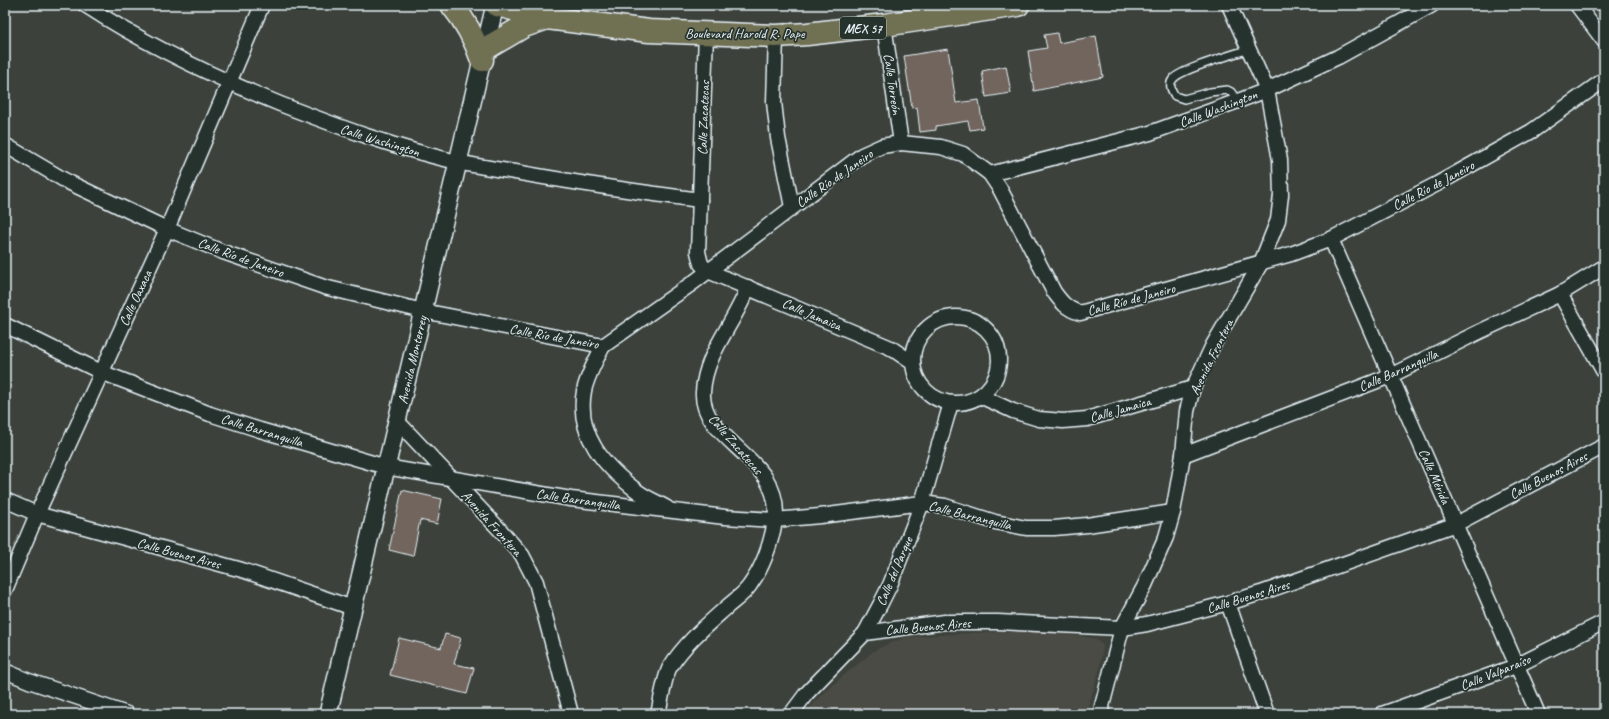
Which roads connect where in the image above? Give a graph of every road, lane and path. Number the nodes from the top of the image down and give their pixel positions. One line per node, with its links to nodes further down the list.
1 (85, 5): 17 (street, Calle Washington)
2 (262, 5): 17 (street, Calle Oaxaca)
3 (452, 5): 15 (highway)
4 (496, 5): 9 (highway, Boulevard Harold R. Pape / MEX 57); 15 (street, Avenida Monterrey)
5 (1018, 5): 10 (highway, Boulevard Harold R. Pape / MEX 57)
6 (1229, 5): 14 (street, Avenida Frontera)
7 (1432, 5): 18 (street, Calle Washington)
8 (1577, 5): 13 (street)
9 (547, 18): 11 (highway, Boulevard Harold R. Pape / MEX 57); 15 (highway)
10 (884, 25): 12 (highway, Boulevard Harold R. Pape / MEX 57); 20 (street, Calle Torreón)
11 (706, 34): 12 (highway, Boulevard Harold R. Pape / MEX 57); 24 (street, Calle Zacatecas)
12 (776, 36): 25 (street)
13 (1604, 41)
14 (1250, 49): 18 (street, Avenida Frontera); 19 (lane)
15 (484, 54): 22 (street, Avenida Monterrey)
16 (1604, 80): 27 (street, Calle Río de Janeiro)
17 (229, 83): 22 (street, Calle Washington); 26 (street, Calle Oaxaca)
18 (1267, 90): 19 (street, Calle Washington); 28 (street, Avenida Frontera)
19 (1238, 101): 23 (street, Calle Washington)
20 (901, 143): 23 (street, Calle Río de Janeiro); 25 (street, Calle Río de Janeiro)
21 (5, 145): 26 (street, Calle Río de Janeiro)
22 (458, 162): 24 (street, Calle Washington); 33 (street, Avenida Monterrey)
23 (990, 174): 28 (street, Calle Río de Janeiro)
24 (700, 200): 30 (street, Calle Zacatecas)
25 (792, 207): 30 (street, Calle Río de Janeiro)
26 (166, 229): 33 (street, Calle Río de Janeiro); 37 (street, Calle Oaxaca)
27 (1331, 239): 28 (street, Calle Río de Janeiro); 39 (street, Calle Mérida)
28 (1261, 263): 40 (street, Avenida Frontera)
29 (1604, 267): 32 (street, Calle Barranquilla)
30 (708, 271): 31 (street, Calle Jamaica); 35 (street, Calle Río de Janeiro)
31 (748, 287): 36 (street, Calle Jamaica); 53 (street, Calle Zacatecas)
32 (1560, 294): 38 (street); 39 (street, Calle Barranquilla)
33 (423, 311): 35 (street, Calle Río de Janeiro); 43 (street, Avenida Monterrey)
34 (5, 325): 37 (street, Calle Barranquilla)
35 (603, 346): 50 (street)
36 (913, 363): 41 (street); 42 (street)
37 (101, 372): 46 (street, Calle Barranquilla); 52 (street, Calle Oaxaca)
38 (1604, 372)
39 (1390, 376): 45 (street, Calle Barranquilla); 54 (street, Calle Mérida)
40 (1193, 388): 41 (street, Calle Jamaica); 45 (street, Avenida Frontera)
41 (980, 396): 42 (street)
42 (951, 403): 49 (street, Calle del Parque)
43 (397, 421): 46 (street, Avenida Monterrey); 47 (street, Avenida Frontera)
44 (1604, 446): 54 (street, Calle Buenos Aires)
45 (1183, 456): 51 (street, Avenida Frontera)
46 (386, 467): 47 (street, Calle Barranquilla); 57 (street, Avenida Monterrey)
47 (453, 479): 50 (street, Calle Barranquilla); 65 (street, Avenida Frontera)
48 (5, 500): 52 (street, Calle Buenos Aires)
49 (922, 503): 51 (street, Calle Barranquilla); 53 (street, Calle Barranquilla); 60 (street, Calle del Parque)
50 (673, 511): 53 (street, Calle Barranquilla)
51 (1173, 512): 59 (street, Avenida Frontera)
52 (37, 514): 55 (street, Calle Oaxaca); 57 (street, Calle Buenos Aires)
53 (775, 520): 66 (street, Calle Zacatecas)
54 (1456, 524): 56 (street, Calle Buenos Aires); 61 (street, Calle Mérida)
55 (5, 590)
56 (1228, 603): 59 (street, Calle Buenos Aires); 69 (street)
57 (353, 608): 64 (street, Avenida Monterrey)
58 (1604, 622): 61 (street, Calle Valparaíso)
59 (1122, 628): 60 (street, Calle Buenos Aires); 68 (street, Avenida Frontera)
60 (865, 633): 67 (street, Calle del Parque)
61 (1516, 666): 70 (street, Calle Valparaíso); 71 (street, Calle Mérida)
62 (5, 671): 63 (street)
63 (127, 714)
64 (328, 714)
65 (571, 714)
66 (658, 714)
67 (791, 714)
68 (1100, 714)
69 (1267, 714)
70 (1382, 714)
71 (1538, 714)

